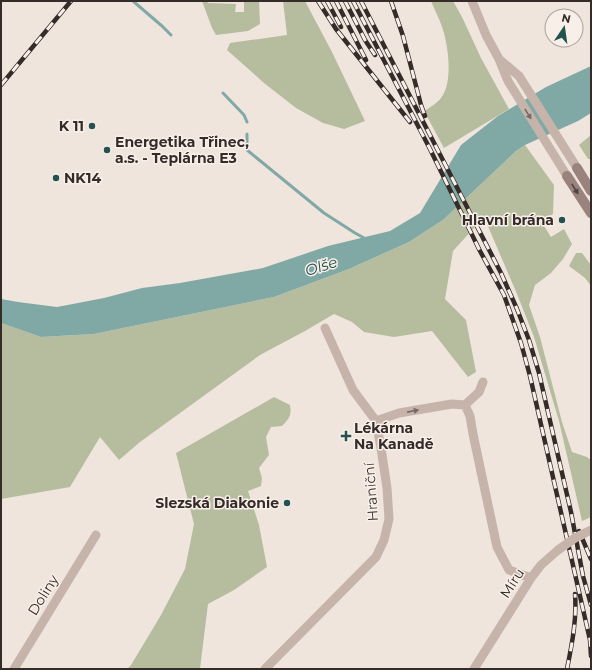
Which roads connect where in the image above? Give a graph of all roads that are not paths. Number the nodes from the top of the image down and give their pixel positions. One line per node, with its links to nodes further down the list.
1 (472, 1): 2 (street)
2 (499, 59): 3 (street); 4 (street, one-way to 4)
3 (577, 168): 5 (street)
4 (567, 176): 6 (street, one-way to 6)
5 (591, 191)
6 (591, 213)
7 (325, 328): 10 (street, Hraniční)
8 (483, 382): 9 (street)
9 (465, 405): 10 (street, one-way to 9); 13 (street)
10 (376, 421): 15 (street, Hraniční)
11 (591, 530): 13 (street, Míru, bridge)
12 (96, 535): 14 (street, Doliny)
13 (531, 578): 16 (street, Míru)
14 (14, 669)
15 (265, 669)
16 (474, 669)

